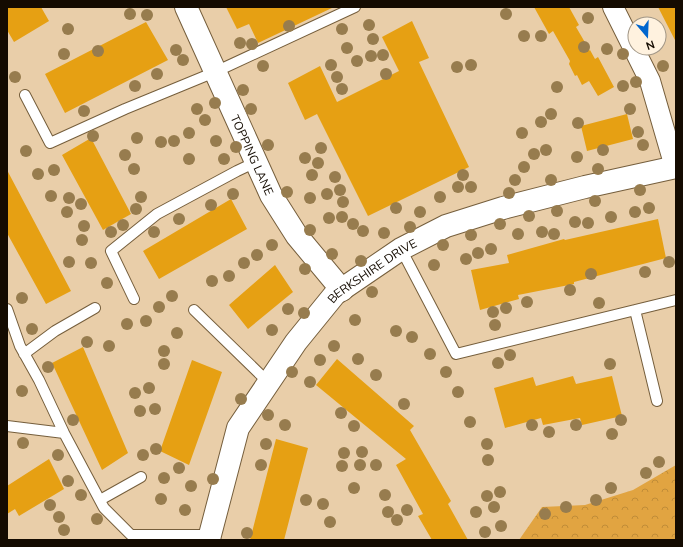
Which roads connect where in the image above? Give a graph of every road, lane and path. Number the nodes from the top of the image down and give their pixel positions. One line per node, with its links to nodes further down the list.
1 (186, 7): 4 (street, TOPPING LANE)
2 (355, 7): 4 (lane)
3 (613, 7): 7 (street)
4 (216, 72): 5 (lane); 6 (street, TOPPING LANE)
5 (25, 95)
6 (256, 162): 9 (street, TOPPING LANE); 10 (lane)
7 (676, 169): 8 (street, BERKSHIRE DRIVE)
8 (401, 250): 9 (street, BERKSHIRE DRIVE); 15 (lane)
9 (342, 290): 17 (street, BERKSHIRE DRIVE)
10 (134, 299)
11 (676, 300): 15 (lane)
12 (95, 308): 16 (lane)
13 (7, 309): 16 (lane)
14 (194, 310): 17 (lane)
15 (635, 310): 18 (lane)
16 (24, 354): 20 (lane)
17 (269, 383): 23 (street, BERKSHIRE DRIVE)
18 (657, 401)
19 (7, 426): 20 (lane)
20 (64, 433): 22 (lane)
21 (141, 477): 22 (lane)
22 (100, 500): 23 (lane)
23 (210, 537)

